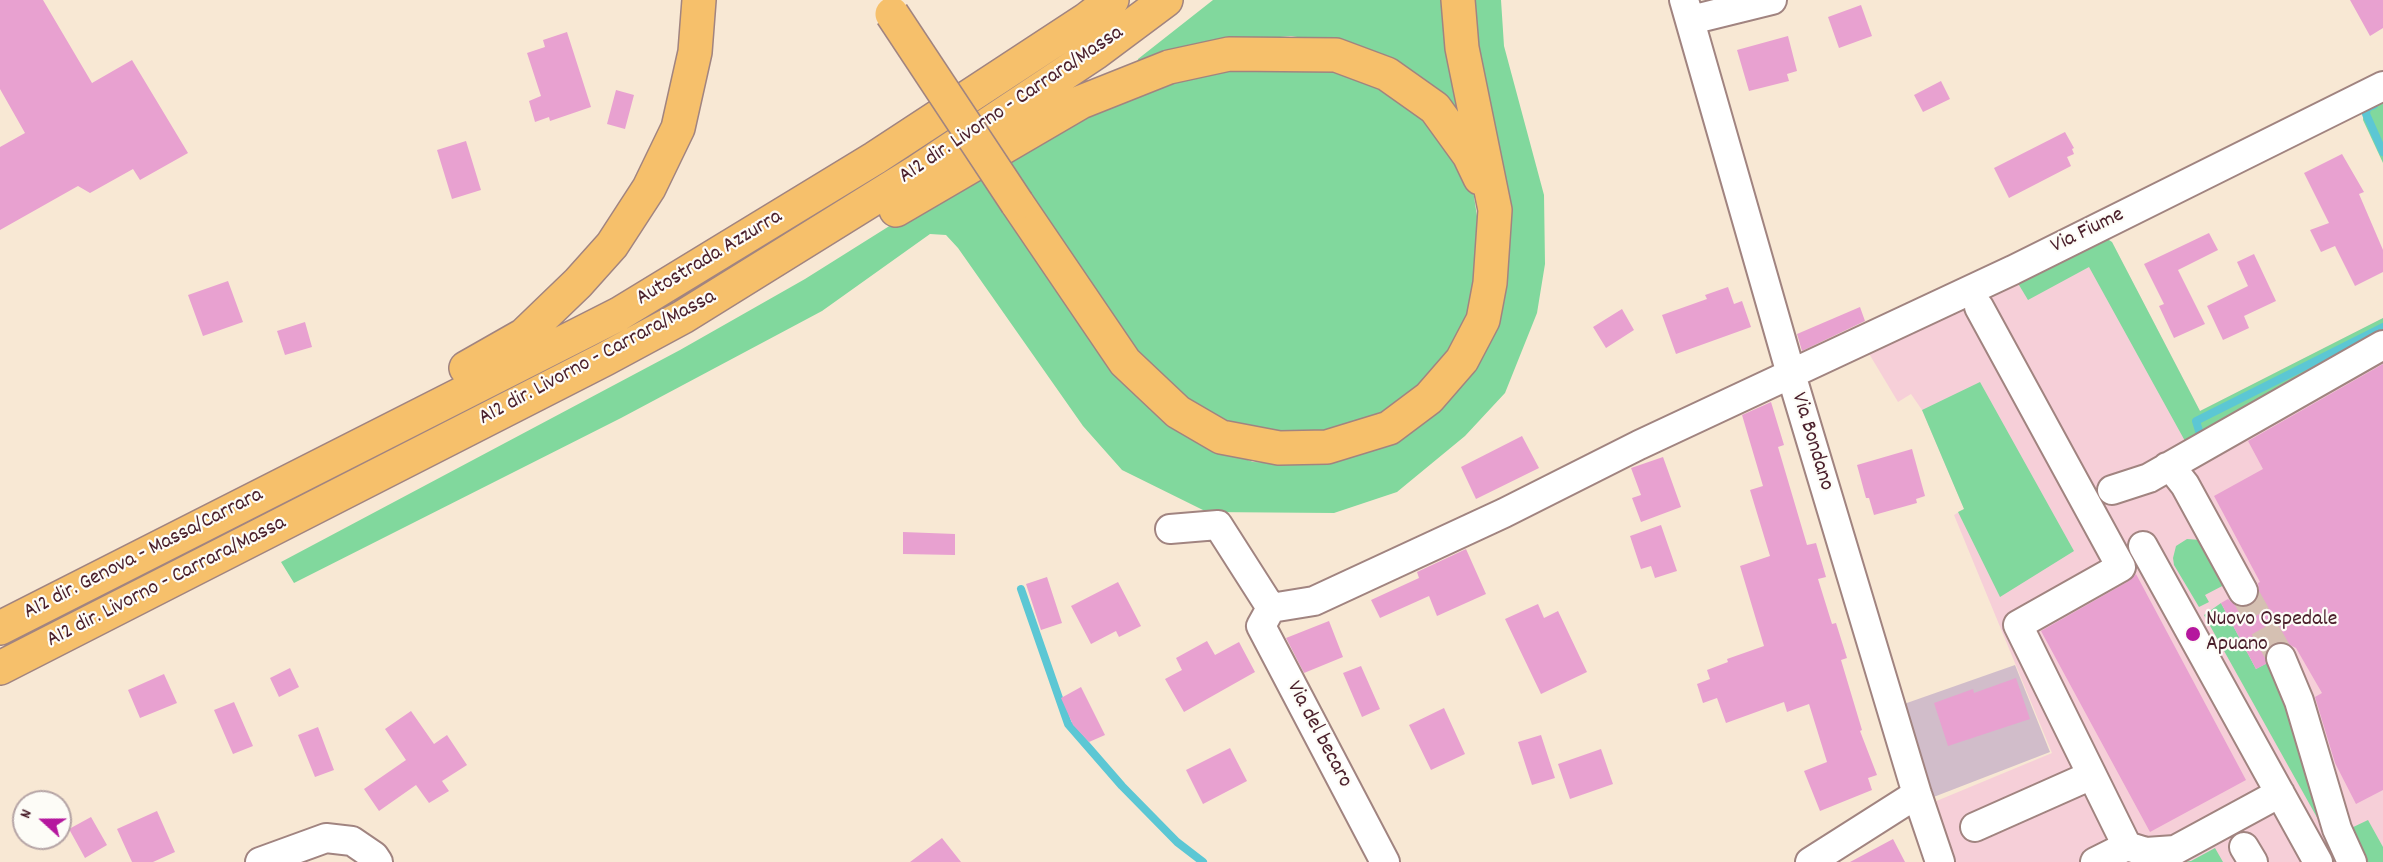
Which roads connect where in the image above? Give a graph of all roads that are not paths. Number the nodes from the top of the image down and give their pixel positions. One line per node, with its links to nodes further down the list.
1 (699, 0): 15 (highway)
2 (1112, 0): 15 (highway, Autostrada Azzurra)
3 (1166, 0): 11 (highway, A12 dir. Livorno - Carrara/Massa)
4 (1458, 0): 9 (highway)
5 (1772, 0): 7 (street, Via Bondano)
6 (888, 7): 9 (highway, bridge)
7 (1688, 10): 13 (street, Via Bondano)
8 (2383, 86): 13 (street, Via Fiume)
9 (1495, 210): 11 (highway)
10 (1979, 307): 24 (street)
11 (683, 317): 23 (highway, A12 dir. Livorno - Carrara/Massa)
12 (2383, 345): 14 (street)
13 (1791, 374): 20 (street, Via Fiume); 26 (street, Via Bondano)
14 (2158, 472): 16 (street); 19 (street)
15 (288, 481): 21 (highway, A12 dir. Genova - Massa/Carrara)
16 (2112, 490)
17 (1170, 529): 20 (street)
18 (2143, 546): 25 (street)
19 (2243, 591)
20 (1271, 608): 31 (street, Via del becaro)
21 (0, 628)
22 (2281, 658): 36 (street)
23 (0, 668)
24 (2092, 775): 27 (street); 28 (street)
25 (2280, 793): 28 (street); 35 (street)
26 (1917, 794): 32 (street); 33 (street, Via Bondano)
27 (1974, 827)
28 (2127, 846): 34 (street)
29 (260, 862): 30 (street)
30 (378, 862)
31 (1385, 862)
32 (1810, 862)
33 (1940, 862)
34 (2095, 862)
35 (2318, 862)
36 (2352, 862)

